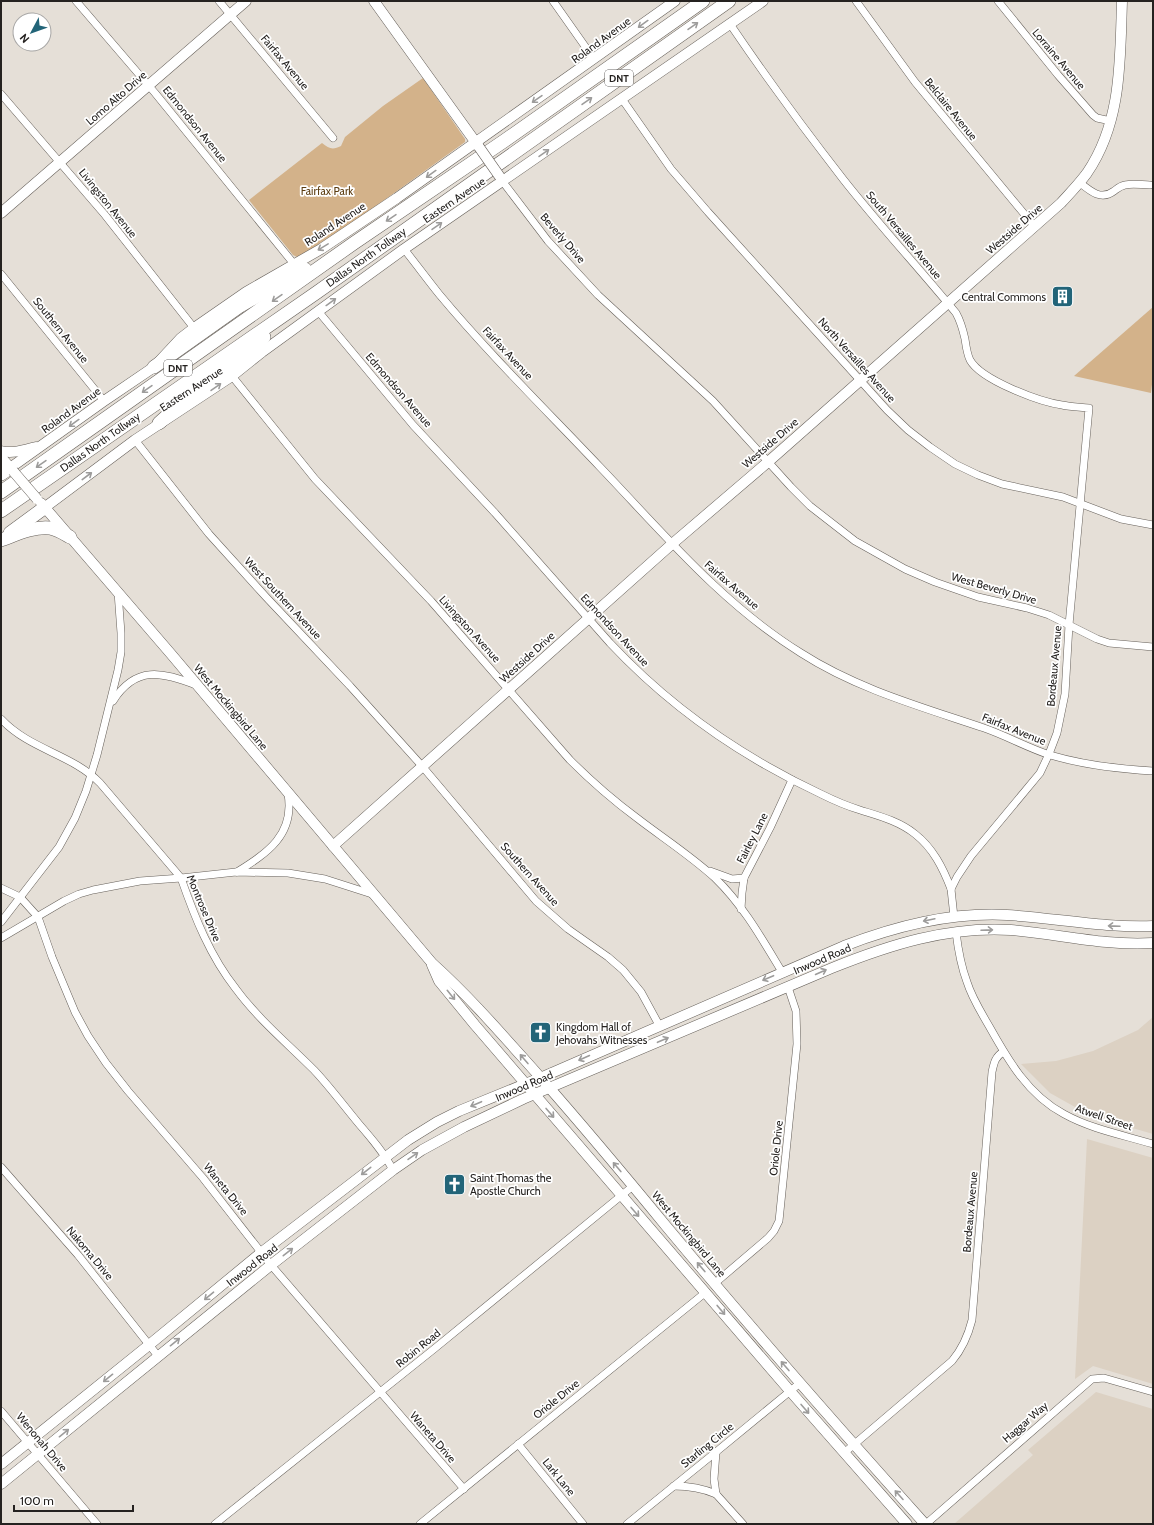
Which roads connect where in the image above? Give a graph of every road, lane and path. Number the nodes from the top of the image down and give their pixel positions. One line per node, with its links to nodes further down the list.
1 (76, 1): 16 (street, Edmondson Avenue)
2 (218, 1): 13 (street, Fairfax Avenue)
3 (246, 1): 13 (main road, Lomo Alto Drive)
4 (374, 1): 21 (main road, Beverly Drive)
5 (553, 1): 15 (street)
6 (675, 1): 15 (main road, Roland Avenue, one-way to 15)
7 (703, 1): 28 (highway, Dallas North Tollway / DNT, one-way to 28)
8 (729, 1): 32 (highway, Dallas North Tollway / DNT, one-way to 8)
9 (763, 1): 14 (main road, Eastern Avenue)
10 (856, 1): 27 (street, Belclaire Avenue)
11 (998, 1): 19 (street, Lorraine Avenue)
12 (1122, 1): 19 (main road, Westside Drive)
13 (230, 15): 16 (main road, Lomo Alto Drive); 20 (street, Fairfax Avenue)
14 (730, 24): 18 (main road, Eastern Avenue); 33 (street, South Versailles Avenue)
15 (594, 59): 21 (main road, Roland Avenue, one-way to 21)
16 (149, 85): 22 (main road, Lomo Alto Drive); 30 (street, Edmondson Avenue)
17 (1, 94): 22 (street, Livingston Avenue)
18 (622, 98): 23 (main road, Eastern Avenue, one-way to 18); 38 (street, North Versailles Avenue)
19 (1110, 121): 24 (main road, Westside Drive)
20 (333, 138)
21 (477, 145): 23 (main road, Beverly Drive, bridge); 30 (main road, Roland Avenue, one-way to 30)
22 (60, 162): 26 (main road, Lomo Alto Drive); 35 (street, Livingston Avenue)
23 (501, 179): 29 (main road, Eastern Avenue, one-way to 23); 46 (street, Beverly Drive)
24 (1079, 182): 25 (street); 27 (main road, Westside Drive)
25 (1150, 185)
26 (1, 213)
27 (1035, 227): 33 (main road, Westside Drive)
28 (354, 243): 36 (highway); 48 (highway, Dallas North Tollway / DNT, one-way to 48)
29 (404, 249): 34 (main road, Eastern Avenue, one-way to 29); 55 (street, Fairfax Avenue)
30 (294, 264): 35 (main road, Roland Avenue)
31 (1, 274): 39 (street, Southern Avenue)
32 (316, 293): 41 (highway); 51 (highway, Dallas North Tollway / DNT)
33 (948, 303): 38 (main road, Westside Drive); 40 (street, South Versailles Avenue)
34 (318, 311): 37 (main road, Eastern Avenue); 57 (street, Edmondson Avenue)
35 (194, 328): 36 (main road, Roland Avenue)
36 (154, 367): 39 (main road, Roland Avenue)
37 (232, 376): 41 (main road, Eastern Avenue, one-way to 37); 61 (street, Livingston Avenue)
38 (860, 380): 46 (main road, Westside Drive); 50 (street, North Versailles Avenue)
39 (104, 401): 43 (main road, Roland Avenue, one-way to 43)
40 (1089, 408): 50 (street, Bordeaux Avenue)
41 (159, 423): 42 (main road, Eastern Avenue)
42 (135, 440): 49 (main road, Eastern Avenue, one-way to 42); 65 (street, West Southern Avenue)
43 (44, 445): 44 (main road); 47 (main road, Roland Avenue)
44 (1, 451)
45 (1, 456): 47 (main road, West Mockingbird Lane)
46 (768, 462): 55 (main road, Westside Drive); 58 (street, West Beverly Drive)
47 (8, 471): 49 (main road, West Mockingbird Lane, bridge)
48 (1, 492)
49 (41, 503): 53 (main road, West Mockingbird Lane); 54 (highway)
50 (1080, 503): 52 (street, North Versailles Avenue); 58 (street, Bordeaux Avenue)
51 (1, 511)
52 (1153, 525)
53 (70, 537): 54 (highway); 56 (main road, West Mockingbird Lane)
54 (1, 540)
55 (672, 544): 57 (main road, Westside Drive); 64 (street, Fairfax Avenue)
56 (118, 592): 60 (main road, West Mockingbird Lane); 62 (street)
57 (588, 618): 61 (main road, Westside Drive); 68 (street, Edmondson Avenue)
58 (1069, 625): 59 (street, West Beverly Drive); 64 (street, Bordeaux Avenue)
59 (1153, 647)
60 (198, 686): 62 (street); 69 (main road, West Mockingbird Lane)
61 (509, 689): 65 (main road, Westside Drive); 71 (street, Livingston Avenue)
62 (109, 708): 67 (street)
63 (1, 719): 67 (street, Montrose Drive)
64 (1049, 754): 66 (street, Fairfax Avenue); 76 (street, Bordeaux Avenue)
65 (422, 766): 70 (main road, Westside Drive); 92 (street, Southern Avenue)
66 (1153, 772)
67 (91, 773): 73 (street, Montrose Drive); 78 (street)
68 (792, 780): 74 (street, Fairley Lane); 76 (street, Edmondson Avenue)
69 (288, 792): 70 (main road, West Mockingbird Lane); 72 (street)
70 (333, 846): 77 (main road, West Mockingbird Lane)
71 (706, 870): 74 (street); 79 (street, Livingston Avenue)
72 (236, 872): 73 (street); 77 (street)
73 (181, 878): 81 (street); 99 (street, Montrose Drive)
74 (744, 878): 79 (street, Fairley Lane)
75 (1, 888): 78 (street, Waneta Drive)
76 (951, 889): 82 (street)
77 (375, 895): 89 (main road, West Mockingbird Lane)
78 (20, 897): 81 (street, Waneta Drive); 83 (street)
79 (741, 909): 90 (street, Livingston Avenue)
80 (973, 915): 82 (main road, Inwood Road); 84 (main road, Inwood Road, one-way to 80); 85 (main road)
81 (38, 917): 87 (street); 104 (street, Waneta Drive)
82 (954, 917): 86 (main road); 90 (main road, Inwood Road, one-way to 90)
83 (1, 922)
84 (1153, 926)
85 (956, 932): 86 (main road, Inwood Road); 88 (main road, Inwood Road, one-way to 88); 93 (street)
86 (942, 934): 91 (main road, Inwood Road, one-way to 86)
87 (1, 938)
88 (1153, 943)
89 (432, 963): 94 (main road, West Mockingbird Lane, one-way to 89); 95 (main road, West Mockingbird Lane, one-way to 95)
90 (782, 972): 91 (main road); 92 (main road, Inwood Road, one-way to 92)
91 (788, 987): 96 (main road, Inwood Road, one-way to 91); 106 (street, Oriole Drive)
92 (660, 1025): 94 (main road, Inwood Road, one-way to 94)
93 (1003, 1052): 98 (street, Atwell Street); 117 (street, Bordeaux Avenue)
94 (540, 1078): 95 (main road, Inwood Road); 96 (main road, West Mockingbird Lane)
95 (525, 1084): 97 (main road, West Mockingbird Lane); 99 (main road, Inwood Road, one-way to 99)
96 (550, 1088): 97 (main road, Inwood Road); 102 (main road, West Mockingbird Lane, one-way to 96)
97 (534, 1094): 101 (main road, Inwood Road, one-way to 97); 103 (main road, West Mockingbird Lane, one-way to 103)
98 (1153, 1144)
99 (386, 1156): 101 (street, Montrose Drive); 104 (main road, Inwood Road, one-way to 104)
100 (1, 1167): 108 (street, Nakoma Drive)
101 (393, 1170): 105 (main road, Inwood Road, one-way to 101)
102 (633, 1186): 103 (street, Robin Road); 106 (main road, West Mockingbird Lane, one-way to 102)
103 (622, 1196): 107 (main road, West Mockingbird Lane, one-way to 107); 112 (street, Robin Road)
104 (262, 1252): 105 (street, Waneta Drive); 108 (main road, Inwood Road, one-way to 108)
105 (271, 1265): 109 (main road, Inwood Road, one-way to 105); 112 (street, Waneta Drive)
106 (714, 1284): 107 (main road); 110 (main road, West Mockingbird Lane, one-way to 106)
107 (706, 1292): 111 (main road, West Mockingbird Lane, one-way to 111); 116 (street, Oriole Drive)
108 (149, 1345): 109 (street, Nakoma Drive); 115 (main road, Inwood Road, one-way to 115)
109 (158, 1356): 120 (main road, Inwood Road, one-way to 109)
110 (800, 1383): 111 (street, Starling Circle); 117 (main road, West Mockingbird Lane)
111 (790, 1391): 118 (street, Starling Circle); 119 (main road, West Mockingbird Lane, one-way to 119)
112 (380, 1392): 124 (street, Waneta Drive); 128 (street, Robin Road)
113 (1153, 1392): 133 (street, Haggar Way)
114 (1, 1411): 115 (street, Wenonah Drive)
115 (28, 1442): 120 (street, Wenonah Drive); 121 (main road, Inwood Road)
116 (518, 1444): 124 (street, Oriole Drive); 129 (street, Lark Lane)
117 (854, 1445): 119 (street, Bordeaux Avenue); 133 (main road, West Mockingbird Lane, one-way to 117)
118 (716, 1452): 123 (street, Starling Circle); 125 (street)
119 (844, 1453): 132 (main road, West Mockingbird Lane)
120 (37, 1454): 122 (main road, Inwood Road); 127 (street, Wenonah Drive)
121 (1, 1464)
122 (1, 1484)
123 (673, 1486): 125 (street); 130 (street, Starling Circle)
124 (464, 1489): 126 (street, Oriole Drive)
125 (716, 1494): 131 (street)
126 (423, 1523)
127 (97, 1524)
128 (215, 1524)
129 (583, 1524)
130 (627, 1524)
131 (743, 1524)
132 (907, 1524)
133 (925, 1524)

